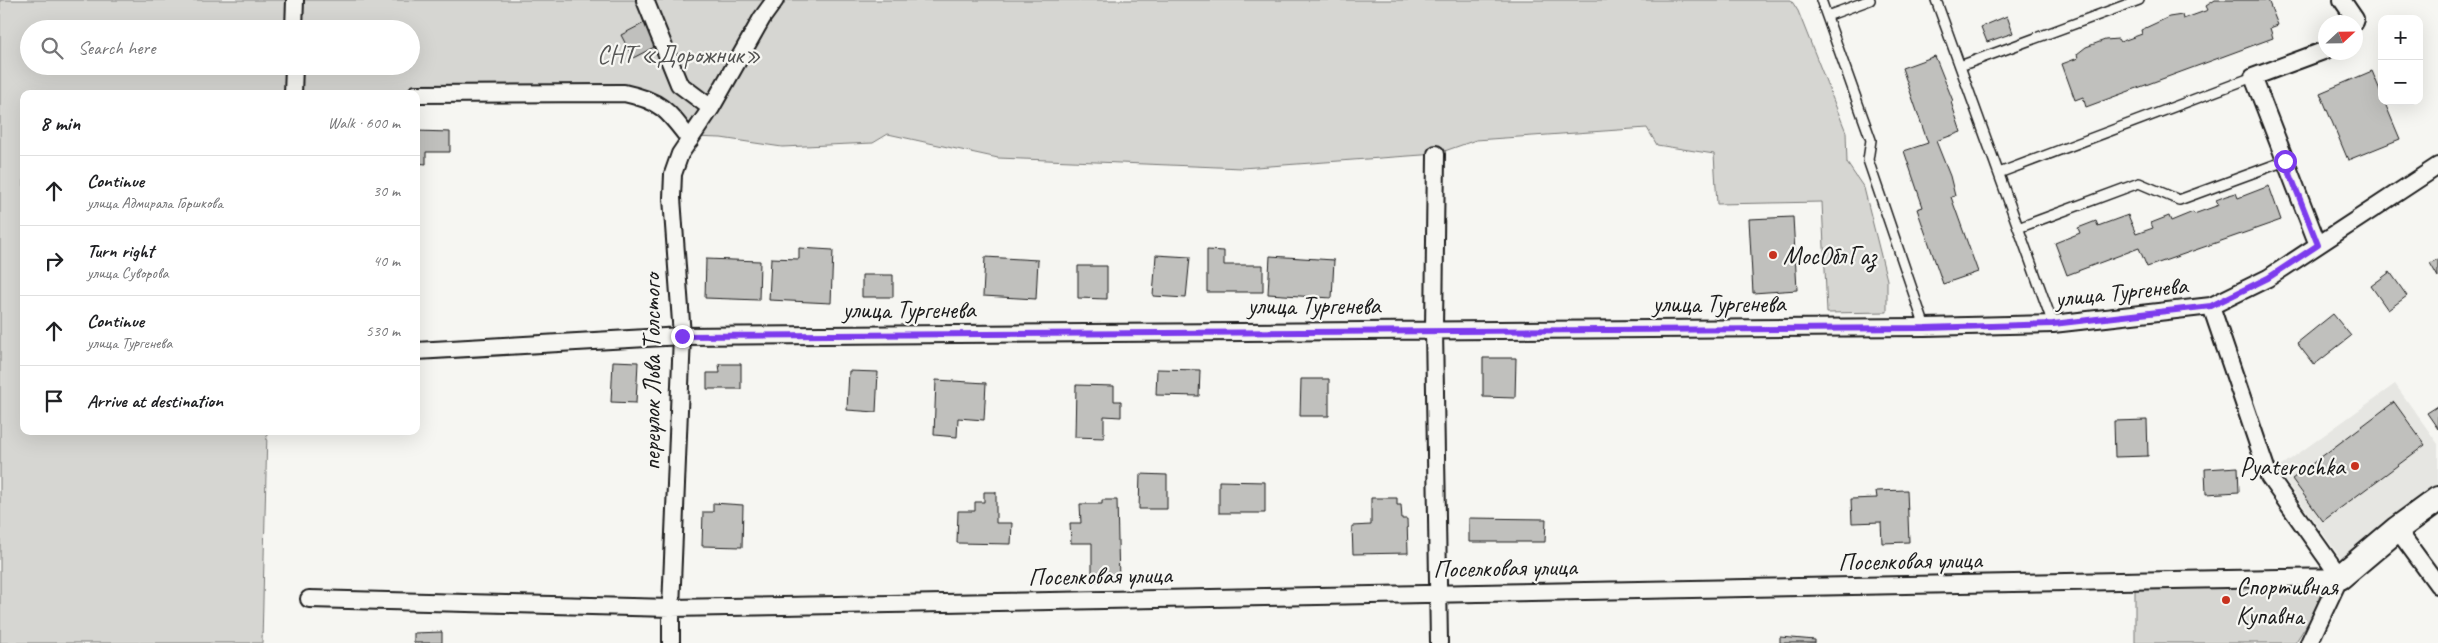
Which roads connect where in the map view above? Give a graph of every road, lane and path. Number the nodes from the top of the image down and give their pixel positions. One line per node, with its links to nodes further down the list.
1 (294, 0): 11 (street)
2 (645, 0): 18 (street)
3 (775, 0): 18 (street, переулок Льва Толстого)
4 (1821, 0): 10 (lane)
5 (1870, 0): 10 (lane)
6 (1936, 0): 13 (lane)
7 (2139, 0): 13 (lane)
8 (2342, 0): 9 (street)
9 (2352, 15)
10 (1827, 16): 28 (lane)
11 (294, 20)
12 (2318, 53): 15 (street)
13 (1960, 66): 23 (lane)
14 (294, 75): 16 (street)
15 (2253, 77): 21 (street); 23 (lane)
16 (293, 90)
17 (420, 94): 19 (street)
18 (710, 108): 19 (street, переулок Льва Толстого)
19 (691, 138): 30 (street, переулок Льва Толстого)
20 (1436, 154): 29 (street)
21 (2285, 161): 24 (lane); 25 (street)
22 (2438, 166): 25 (street, улица Тургенева)
23 (1999, 173): 24 (lane)
24 (2018, 228): 27 (lane)
25 (2318, 245): 26 (street, улица Тургенева)
26 (2211, 306): 27 (street, улица Тургенева); 34 (street)
27 (2053, 324): 28 (street, улица Тургенева)
28 (1925, 328): 29 (street, улица Тургенева)
29 (1434, 329): 30 (street, улица Тургенева); 36 (street)
30 (682, 336): 31 (street, улица Тургенева); 38 (street, переулок Льва Толстого)
31 (420, 351)
32 (2438, 499): 33 (street)
33 (2397, 529): 34 (street); 35 (street)
34 (2340, 577): 36 (street, Поселковая улица); 41 (street)
35 (2438, 585)
36 (1439, 594): 38 (street, Поселковая улица); 40 (street)
37 (309, 599): 38 (street, Поселковая улица)
38 (671, 608): 39 (street, переулок Льва Толстого)
39 (671, 643)
40 (1439, 643)
41 (2309, 643)

